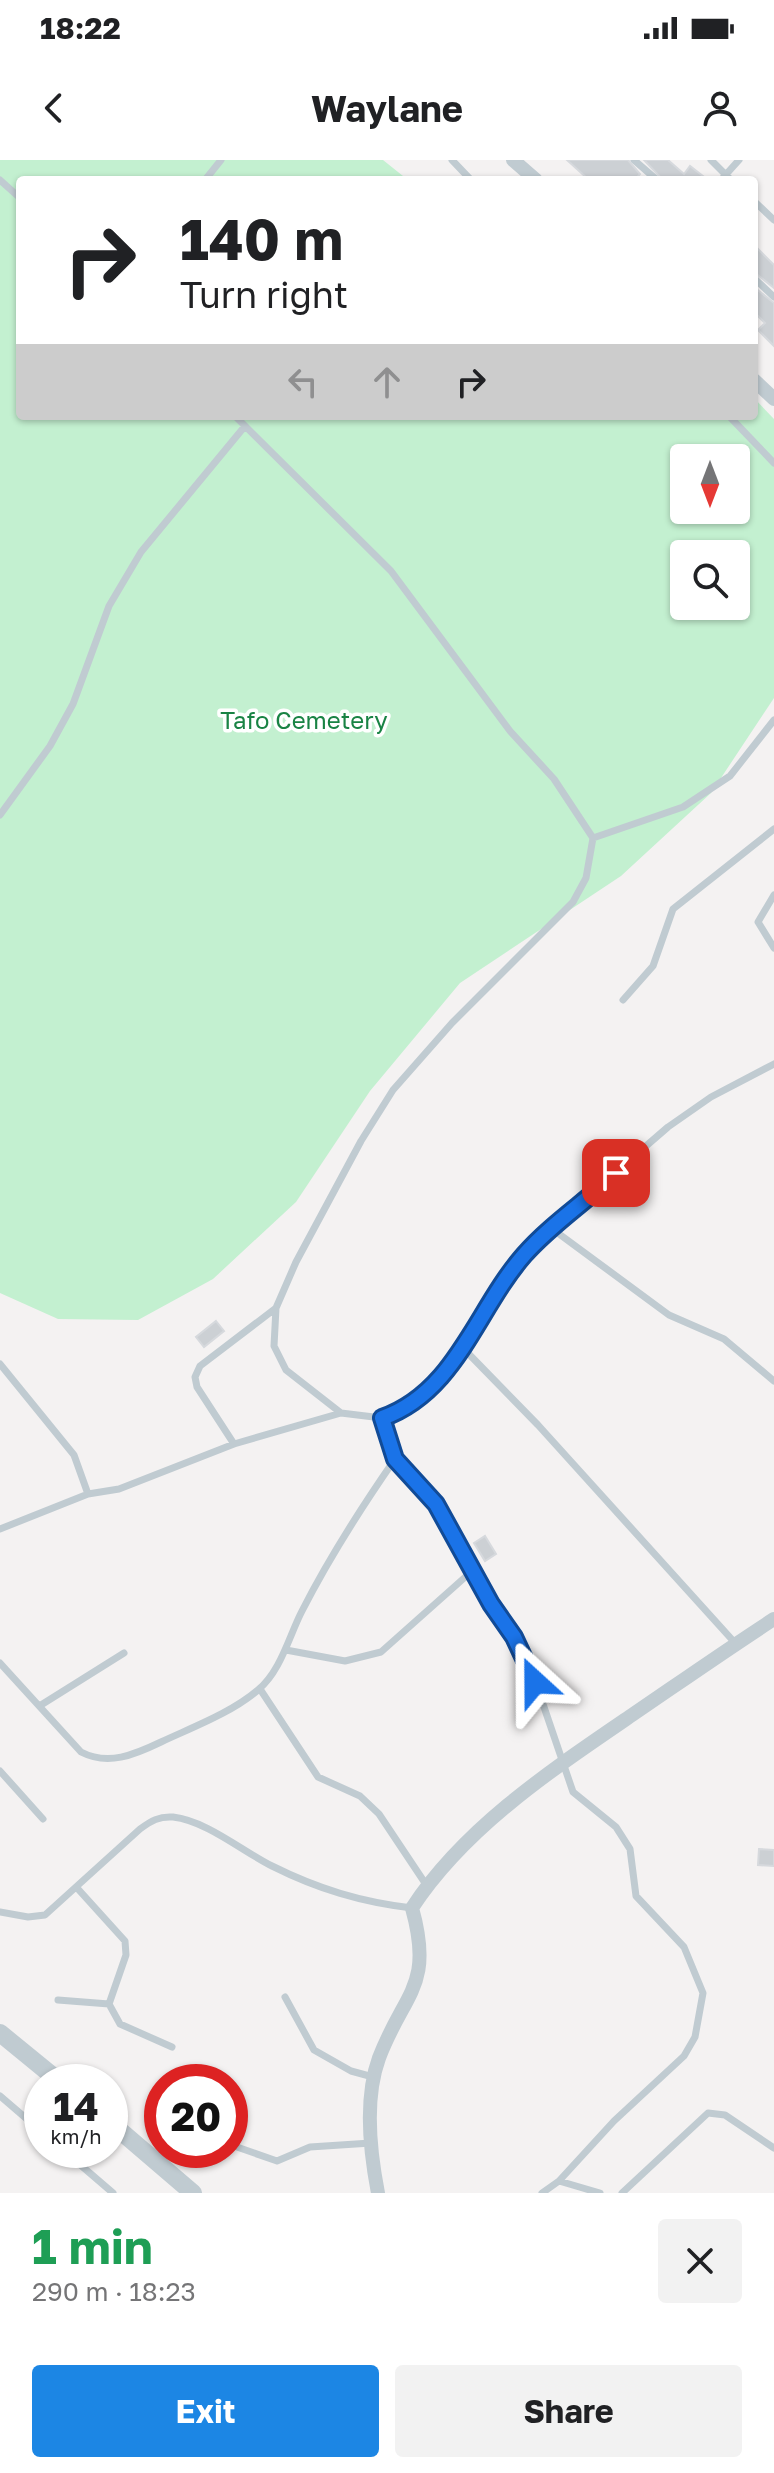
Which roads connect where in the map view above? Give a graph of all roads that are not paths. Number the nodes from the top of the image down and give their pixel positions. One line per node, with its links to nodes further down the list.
1 (221, 160): 6 (lane)
2 (452, 160): 7 (lane)
3 (513, 160): 8 (street)
4 (634, 160): 9 (lane)
5 (711, 160): 10 (lane)
6 (208, 176)
7 (467, 176)
8 (531, 176)
9 (652, 176)
10 (724, 176)
11 (0, 180): 12 (lane)
12 (16, 194)
13 (758, 205): 14 (lane)
14 (774, 220)
15 (758, 282): 16 (lane)
16 (774, 297)
17 (758, 384): 18 (street)
18 (774, 399)
19 (239, 420): 21 (lane)
20 (733, 420): 22 (lane)
21 (245, 426): 24 (lane); 26 (lane)
22 (774, 463)
23 (774, 720): 26 (lane)
24 (0, 815)
25 (774, 829): 29 (lane)
26 (593, 838): 32 (lane)
27 (774, 895): 28 (lane)
28 (774, 948)
29 (623, 1000)
30 (774, 1064): 31 (lane)
31 (551, 1228): 33 (lane); 35 (lane)
32 (276, 1308): 36 (lane); 38 (lane)
33 (462, 1347): 37 (lane); 44 (lane)
34 (0, 1364): 40 (lane)
35 (774, 1381)
36 (341, 1413): 37 (lane); 38 (lane)
37 (382, 1418): 39 (lane)
38 (234, 1444): 40 (lane)
39 (395, 1459): 42 (lane); 45 (lane)
40 (88, 1494): 41 (lane)
41 (0, 1529)
42 (472, 1571): 45 (lane); 50 (lane)
43 (774, 1619): 44 (street)
44 (736, 1644): 50 (street)
45 (286, 1650): 48 (lane)
46 (124, 1653): 49 (lane)
47 (0, 1663): 49 (lane)
48 (260, 1689): 49 (lane); 53 (lane)
49 (41, 1705)
50 (563, 1762): 53 (street); 71 (lane)
51 (0, 1771): 52 (lane)
52 (43, 1819)
53 (427, 1886): 55 (street)
54 (78, 1889): 55 (lane); 56 (lane); 59 (lane)
55 (412, 1908): 63 (street)
56 (0, 1912)
57 (285, 1997): 63 (lane)
58 (58, 2000): 59 (lane)
59 (109, 2004): 61 (lane)
60 (0, 2033): 62 (street)
61 (172, 2047)
62 (38, 2064)
63 (376, 2077): 67 (street)
64 (0, 2096): 65 (lane)
65 (24, 2117)
66 (128, 2137): 73 (street)
67 (371, 2143): 69 (lane); 74 (street)
68 (774, 2148): 77 (lane)
69 (248, 2151)
70 (84, 2168): 72 (lane)
71 (559, 2181): 75 (lane); 76 (lane)
72 (113, 2193)
73 (193, 2193)
74 (378, 2193)
75 (542, 2193)
76 (600, 2193)
77 (622, 2193)

